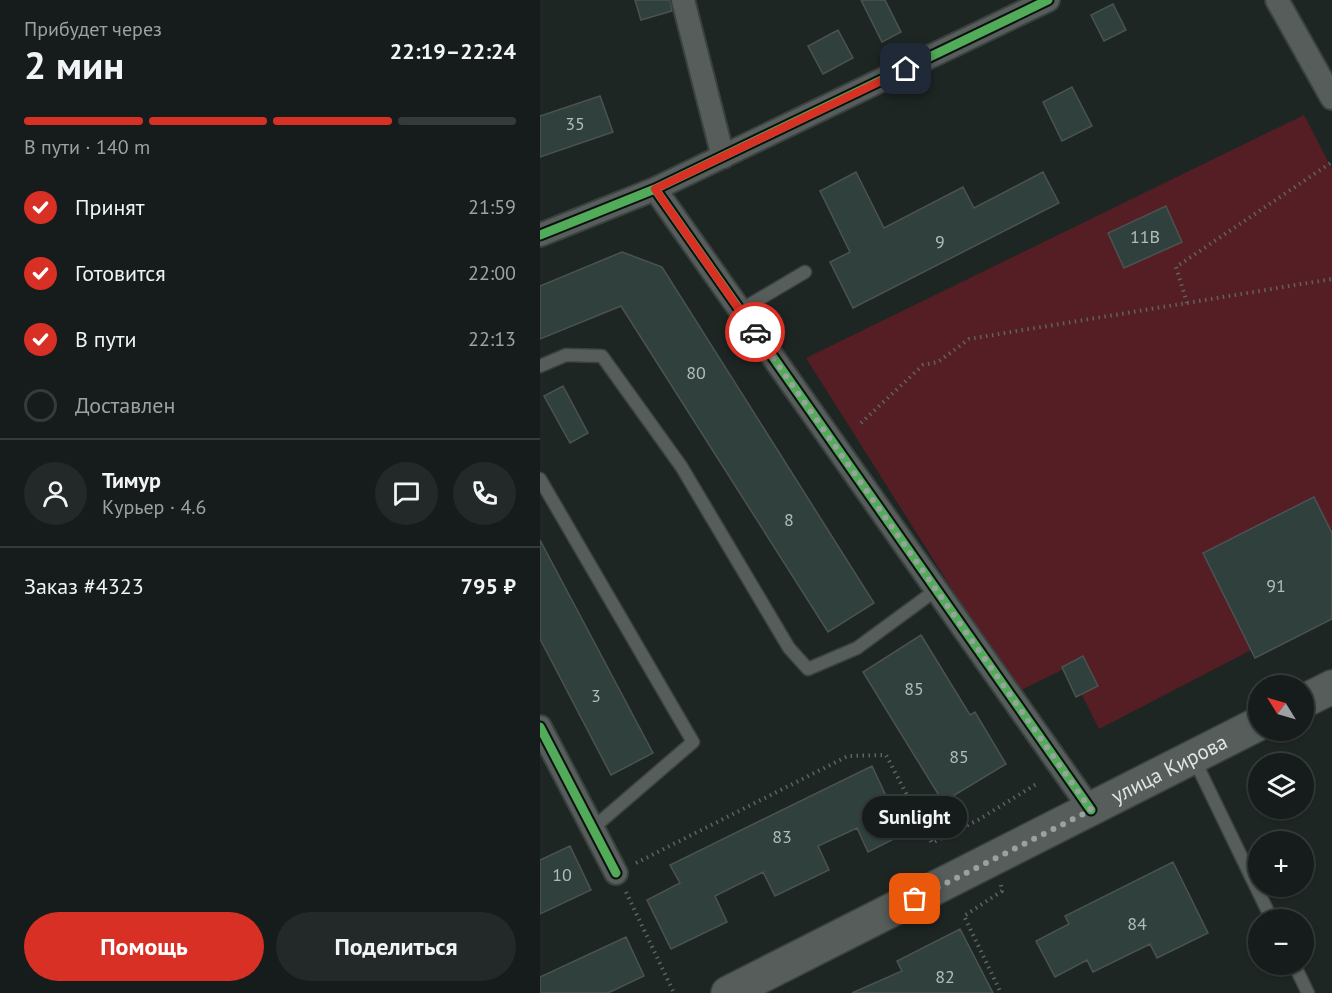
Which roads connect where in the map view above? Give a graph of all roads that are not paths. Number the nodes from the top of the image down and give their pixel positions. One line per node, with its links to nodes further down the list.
1 (683, 0): 5 (street)
2 (1048, 0): 5 (street)
3 (1277, 0): 4 (street)
4 (1332, 98)
5 (723, 157): 6 (street)
6 (655, 189): 7 (street); 9 (street)
7 (540, 235)
8 (805, 272): 9 (lane)
9 (739, 311): 12 (street)
10 (540, 366): 12 (lane)
11 (540, 479): 19 (lane)
12 (936, 590): 18 (street)
13 (1332, 687): 14 (main road)
14 (1314, 696)
15 (540, 727): 19 (street)
16 (1248, 729): 17 (main road, улица Кирова)
17 (1193, 758): 18 (main road, улица Кирова); 21 (lane)
18 (1091, 810): 23 (main road, улица Кирова)
19 (593, 828): 20 (street)
20 (616, 873)
21 (1267, 909)
22 (1299, 975): 24 (lane)
23 (728, 993)
24 (1308, 993)

